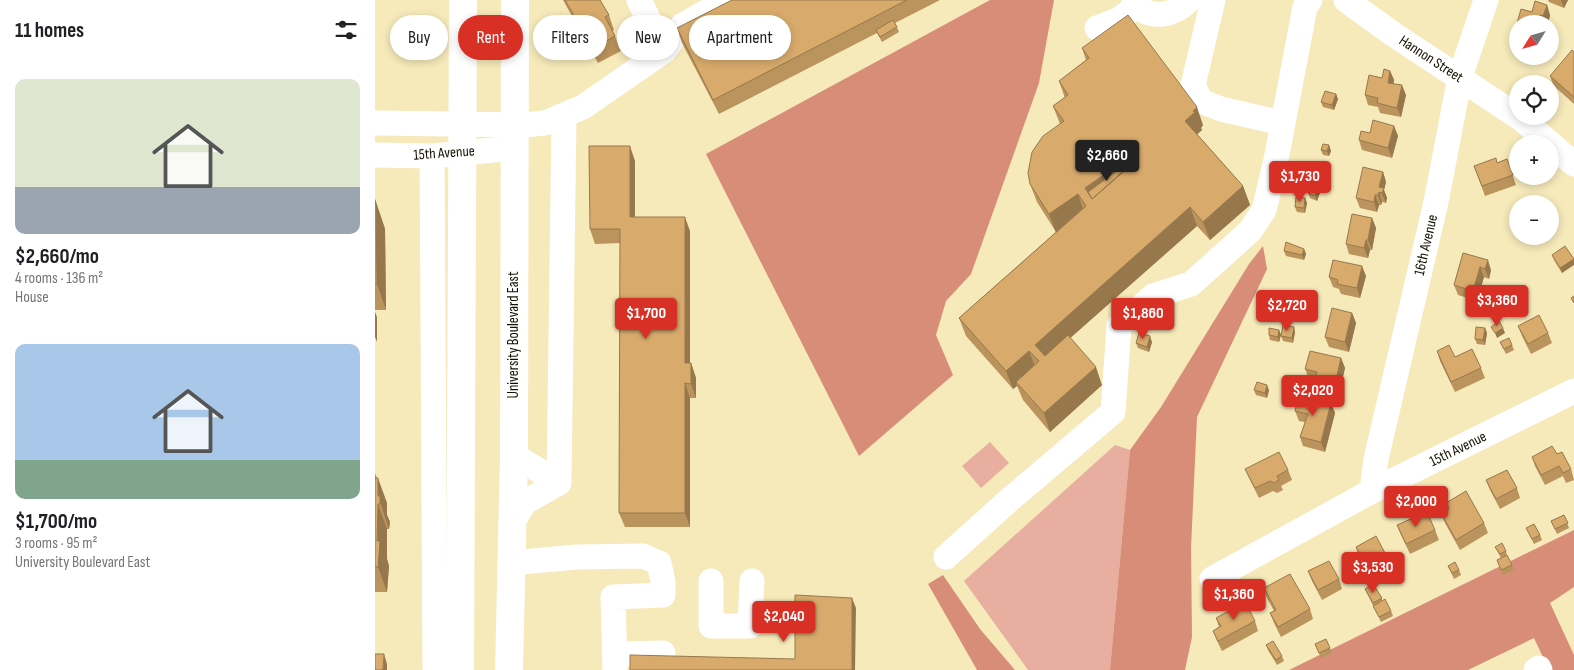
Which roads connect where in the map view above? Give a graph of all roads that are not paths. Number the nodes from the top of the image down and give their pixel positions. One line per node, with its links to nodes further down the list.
1 (463, 0): 20 (main road)
2 (515, 0): 22 (main road, University Boulevard East)
3 (639, 0): 11 (street)
4 (727, 0): 13 (street)
5 (1189, 0): 10 (street)
6 (1213, 0): 19 (street)
7 (1310, 0): 19 (street)
8 (1346, 0): 15 (street, Hannon Street)
9 (1486, 0): 15 (street, 16th Avenue)
10 (1135, 3): 12 (street)
11 (646, 15)
12 (1097, 28)
13 (679, 30)
14 (651, 60): 17 (street)
15 (1460, 77): 16 (street, Hannon Street); 30 (street, 16th Avenue)
16 (1509, 110)
17 (564, 116): 22 (street); 29 (street)
18 (375, 123): 20 (street, 15th Avenue)
19 (1282, 123): 32 (street)
20 (462, 125): 22 (street, 15th Avenue); 23 (main road)
21 (1528, 125): 26 (street, Hannon Street)
22 (514, 136): 23 (street, 15th Avenue); 28 (main road, University Boulevard East)
23 (461, 152): 25 (street, 15th Avenue); 40 (main road)
24 (375, 155): 25 (street, 15th Avenue)
25 (432, 156): 39 (street)
26 (1574, 164)
27 (1574, 391): 30 (street, 15th Avenue)
28 (514, 455): 29 (street); 31 (main road, University Boulevard East)
29 (559, 483): 31 (street)
30 (1372, 492): 34 (street, 15th Avenue)
31 (511, 525): 33 (main road, University Boulevard East)
32 (946, 557)
33 (510, 564): 38 (street); 41 (main road, University Boulevard East)
34 (1212, 579)
35 (711, 581): 36 (street)
36 (752, 581)
37 (663, 652): 38 (street)
38 (615, 662)
39 (435, 670)
40 (460, 670)
41 (509, 670)
42 (1536, 670): 43 (street)
43 (1540, 670)

